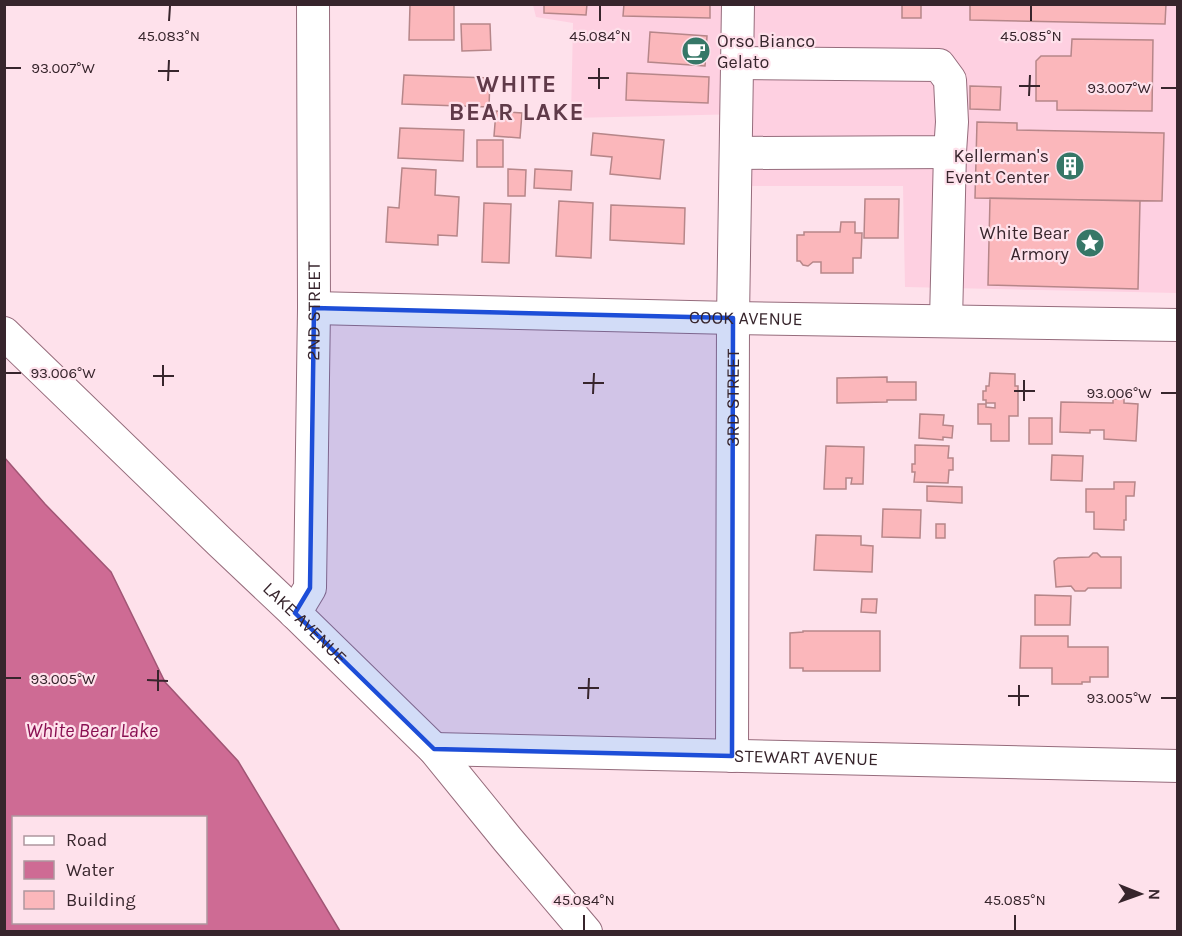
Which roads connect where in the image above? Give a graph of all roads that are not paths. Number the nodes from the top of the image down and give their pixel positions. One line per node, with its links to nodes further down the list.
1 (313, 4): 6 (street, 2ND STREET)
2 (738, 4): 3 (street, 3RD STREET)
3 (737, 63): 4 (street); 5 (street, 3RD STREET)
4 (950, 152): 5 (street); 8 (street)
5 (736, 153): 7 (street, 3RD STREET)
6 (314, 308): 7 (street, COOK AVENUE); 11 (street, 2ND STREET)
7 (734, 318): 8 (street, COOK AVENUE); 13 (street, 3RD STREET)
8 (946, 321): 9 (street, COOK AVENUE)
9 (1178, 325)
10 (4, 333): 11 (street, LAKE AVENUE)
11 (295, 613): 12 (street, LAKE AVENUE)
12 (434, 749): 13 (street, STEWART AVENUE); 15 (street, LAKE AVENUE)
13 (732, 756): 14 (street, STEWART AVENUE)
14 (1178, 765)
15 (586, 932)

